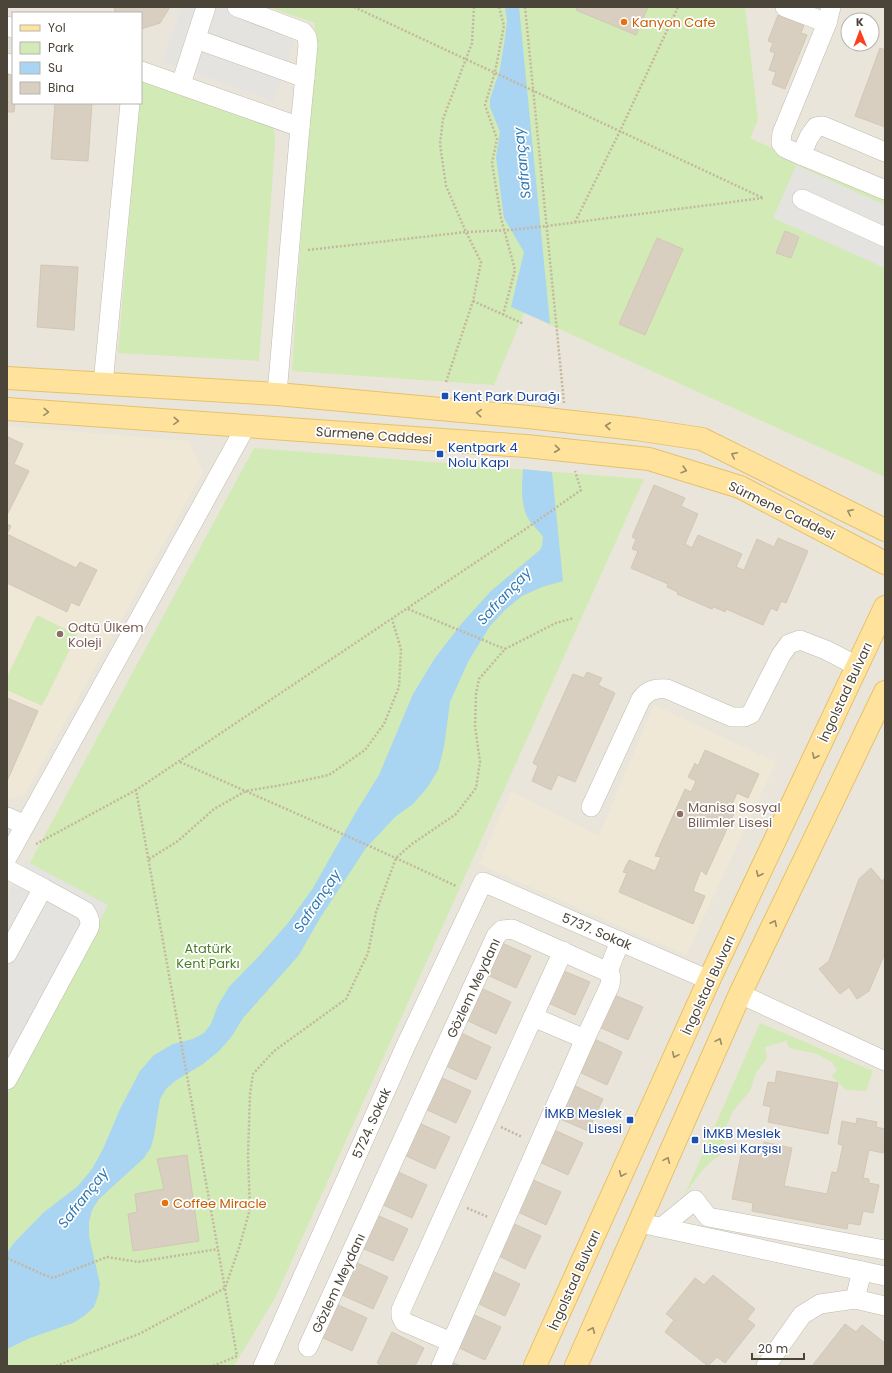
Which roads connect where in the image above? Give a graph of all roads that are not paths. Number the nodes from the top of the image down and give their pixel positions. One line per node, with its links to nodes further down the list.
1 (206, 7): 5 (street)
2 (237, 7): 7 (street)
3 (785, 7): 4 (street)
4 (829, 15): 12 (street)
5 (196, 39): 7 (street); 8 (street)
6 (142, 71): 8 (street)
7 (305, 78): 10 (street)
8 (181, 84): 10 (street)
9 (130, 104): 17 (street)
10 (300, 127): 19 (street)
11 (885, 152): 12 (street)
12 (801, 155): 13 (street)
13 (885, 190)
14 (802, 199): 15 (street)
15 (885, 237)
16 (7, 378): 17 (main road)
17 (103, 384): 18 (main road)
18 (240, 393): 19 (main road); 22 (main road)
19 (277, 394): 21 (main road, one-way to 19)
20 (7, 409): 22 (main road, Sürmene Caddesi, one-way to 22)
21 (528, 417): 23 (main road); 24 (main road, one-way to 21)
22 (242, 426): 23 (main road, Sürmene Caddesi); 31 (street)
23 (526, 446): 25 (main road, Sürmene Caddesi, one-way to 25)
24 (885, 530)
25 (885, 563)
26 (885, 607): 27 (main road, İngolstad Bulvarı)
27 (857, 666): 29 (street); 40 (main road, İngolstad Bulvarı, one-way to 40)
28 (885, 692): 41 (main road, one-way to 28)
29 (591, 808)
30 (7, 817): 31 (street)
31 (25, 825): 32 (street)
32 (7, 858)
33 (7, 869): 35 (street)
34 (484, 882): 36 (street, 5737. Sokak); 55 (street, 5724. Sokak)
35 (42, 888): 38 (street); 45 (street)
36 (620, 941): 39 (street); 40 (street, 5737. Sokak)
37 (563, 952): 39 (street, Gözlem Meydanı); 42 (street); 54 (street, Gözlem Meydanı)
38 (7, 954)
39 (608, 972): 43 (street)
40 (709, 980): 57 (main road, İngolstad Bulvarı, one-way to 57)
41 (740, 994): 44 (street); 46 (main road, one-way to 41)
42 (533, 1017): 43 (street); 53 (street)
43 (585, 1039): 53 (street)
44 (885, 1061)
45 (7, 1080)
46 (640, 1222): 47 (street); 58 (main road, one-way to 46)
47 (662, 1227): 48 (street); 49 (street)
48 (885, 1250)
49 (862, 1271): 50 (street); 51 (street)
50 (885, 1276)
51 (855, 1299): 52 (street); 59 (street)
52 (885, 1306)
53 (451, 1342): 56 (street)
54 (308, 1347)
55 (263, 1366)
56 (441, 1366)
57 (536, 1366)
58 (576, 1366)
59 (766, 1366)

